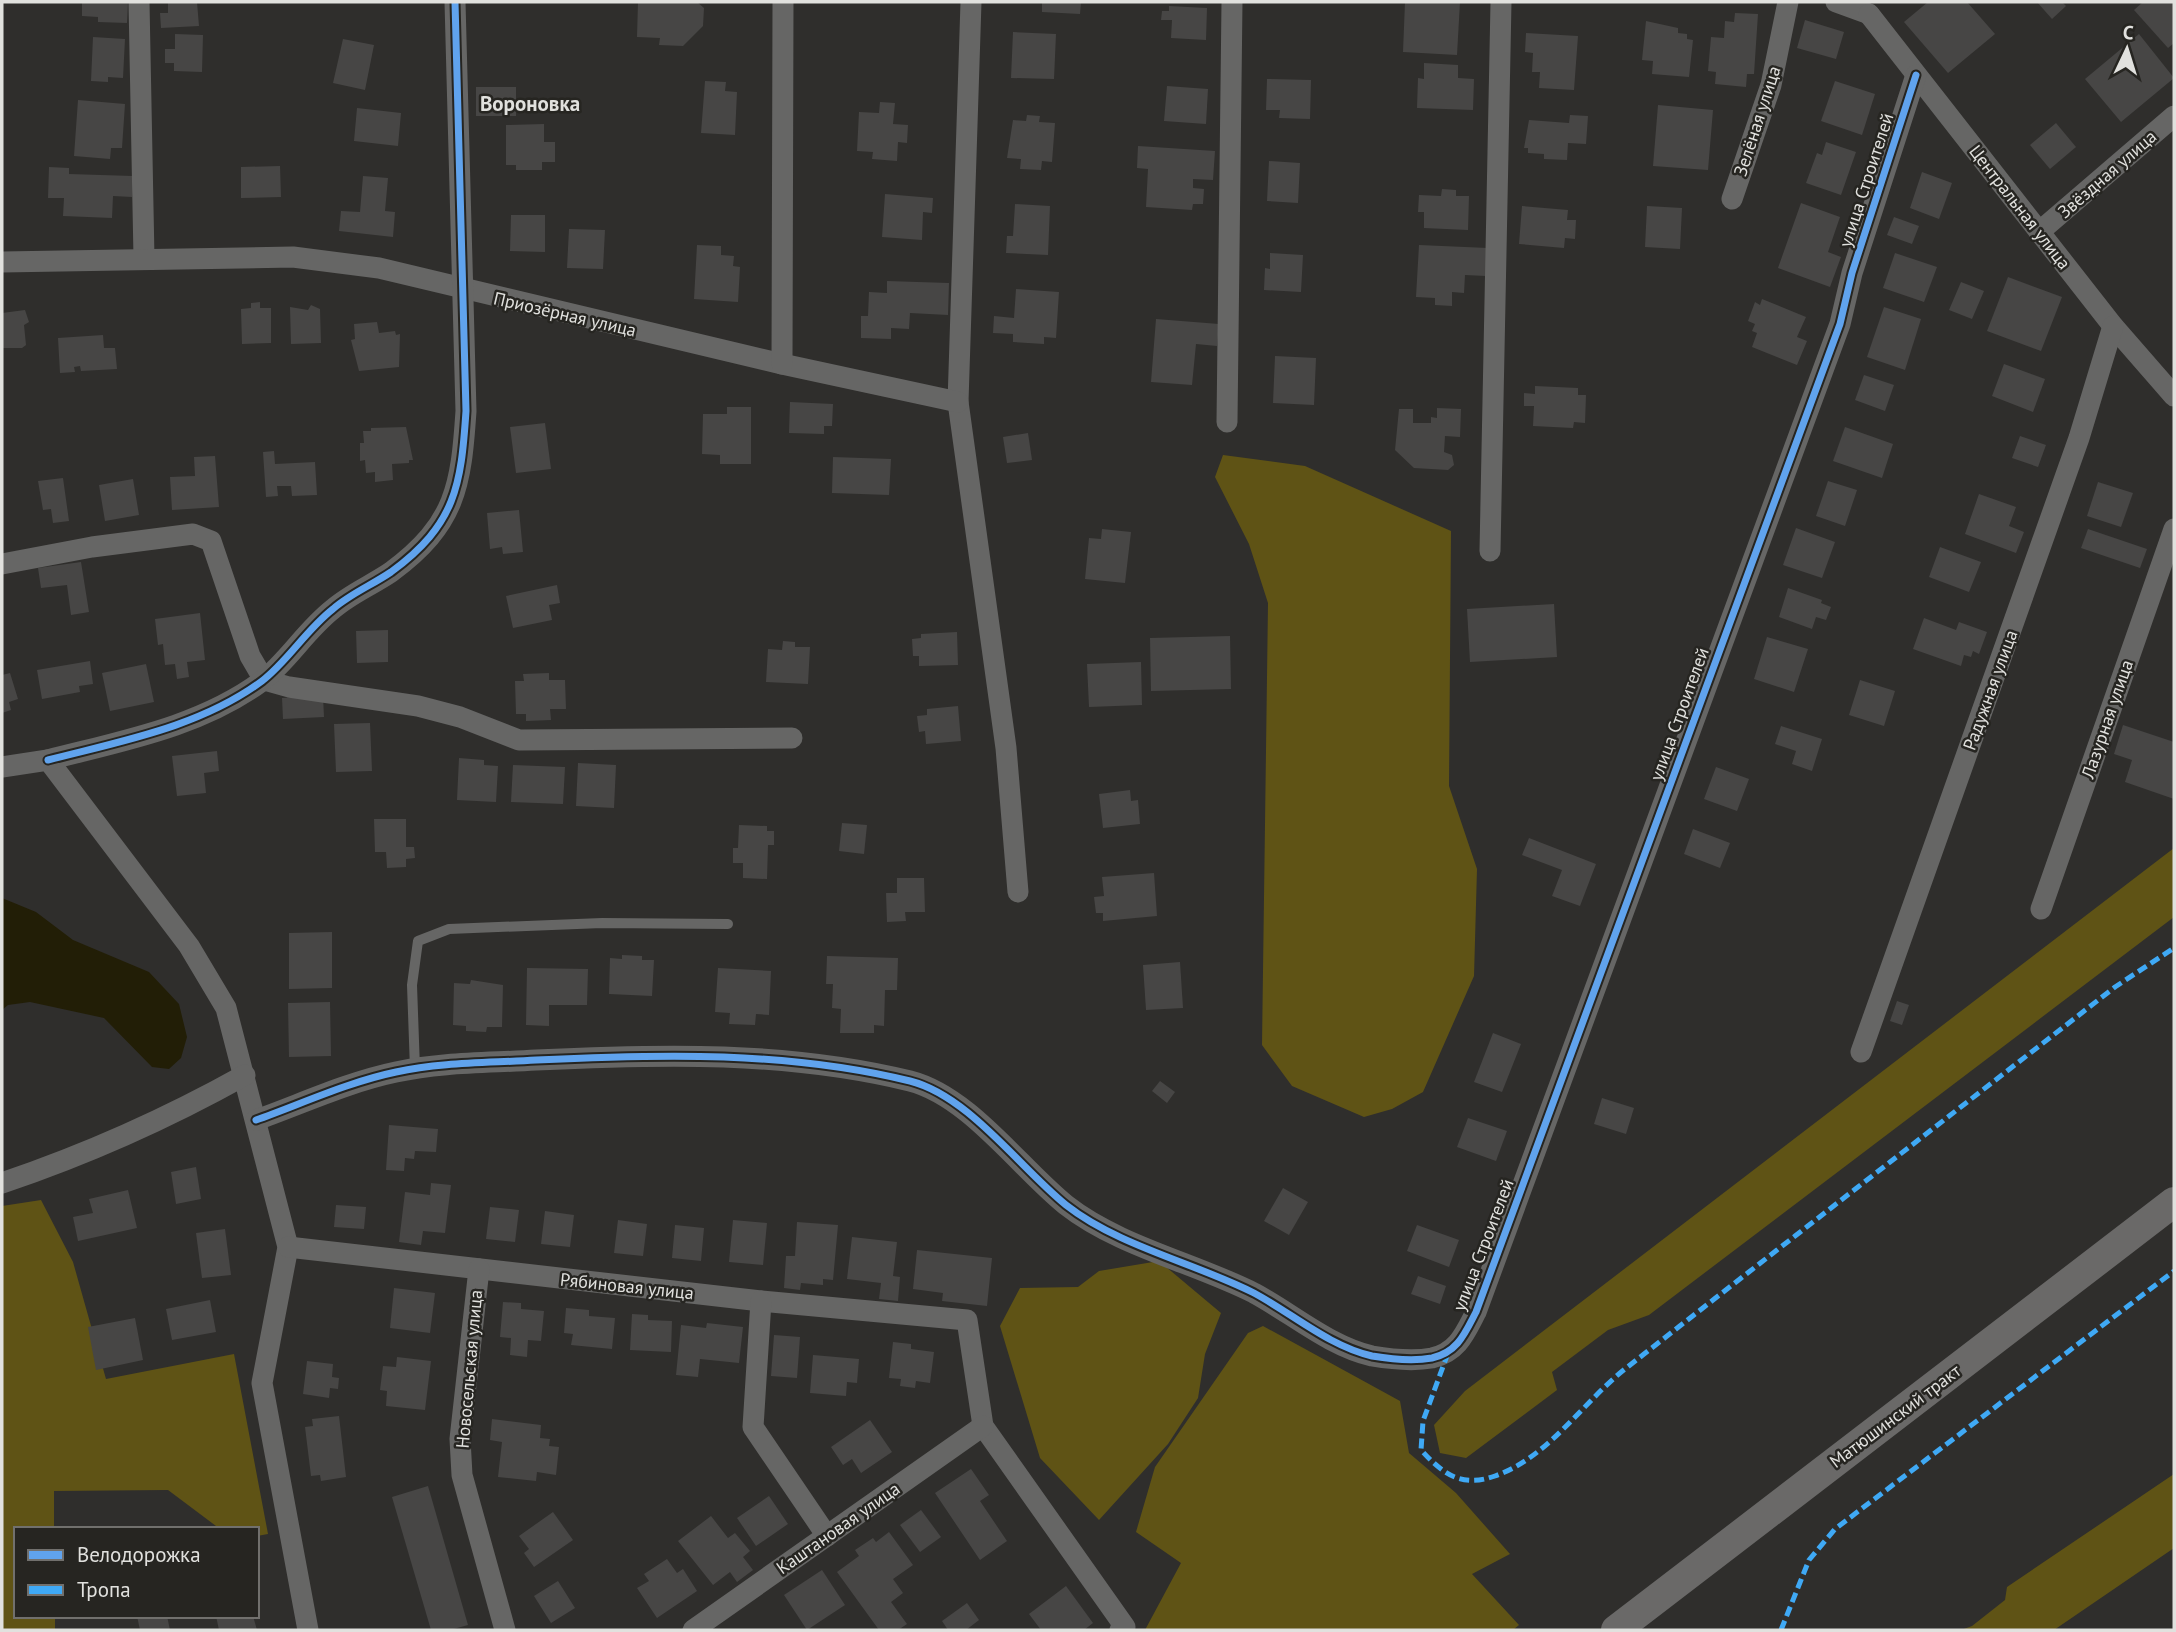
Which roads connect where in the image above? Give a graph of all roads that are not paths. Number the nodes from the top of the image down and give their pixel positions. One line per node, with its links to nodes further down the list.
1 (139, 2): 14 (street)
2 (455, 2): 16 (street)
3 (783, 2): 18 (street)
4 (971, 2): 20 (street)
5 (1232, 2): 21 (street)
6 (1501, 2): 23 (street)
7 (1788, 2): 12 (street, Зелёная улица)
8 (1836, 2): 9 (street)
9 (1877, 8): 10 (street, Центральная улица)
10 (1916, 75): 13 (street, Центральная улица); 33 (street, улица Строителей)
11 (2174, 116): 13 (street, Звёздная улица)
12 (1732, 199)
13 (2039, 232): 17 (street, Центральная улица)
14 (144, 258): 15 (street, Приозёрная улица); 16 (street, Приозёрная улица)
15 (2, 262)
16 (463, 290): 18 (street, Приозёрная улица); 25 (street)
17 (2113, 326): 19 (street, Центральная улица); 32 (street, Радужная улица)
18 (782, 364): 20 (street, Приозёрная улица)
19 (2174, 396)
20 (958, 402): 29 (street)
21 (1227, 422)
22 (2174, 529): 30 (street, Лазурная улица)
23 (1490, 551)
24 (2, 564): 25 (street)
25 (264, 680): 26 (street); 27 (street)
26 (792, 738)
27 (48, 760): 28 (street); 34 (street)
28 (2, 767)
29 (1018, 892)
30 (2041, 909)
31 (727, 924): 33 (lane)
32 (1861, 1052)
33 (415, 1069): 35 (street)
34 (245, 1075): 35 (street); 36 (street)
35 (256, 1120): 38 (street)
36 (2, 1183)
37 (2174, 1202): 47 (main road, Матюшинский тракт)
38 (288, 1247): 39 (street, Рябиновая улица); 44 (street)
39 (479, 1269): 40 (street, Рябиновая улица); 45 (street, Новосельская улица)
40 (761, 1301): 41 (street, Рябиновая улица); 42 (street)
41 (984, 1426): 42 (street, Каштановая улица); 43 (street)
42 (827, 1536): 46 (street, Каштановая улица)
43 (1123, 1628)
44 (307, 1630)
45 (505, 1630)
46 (693, 1630)
47 (1615, 1630)

